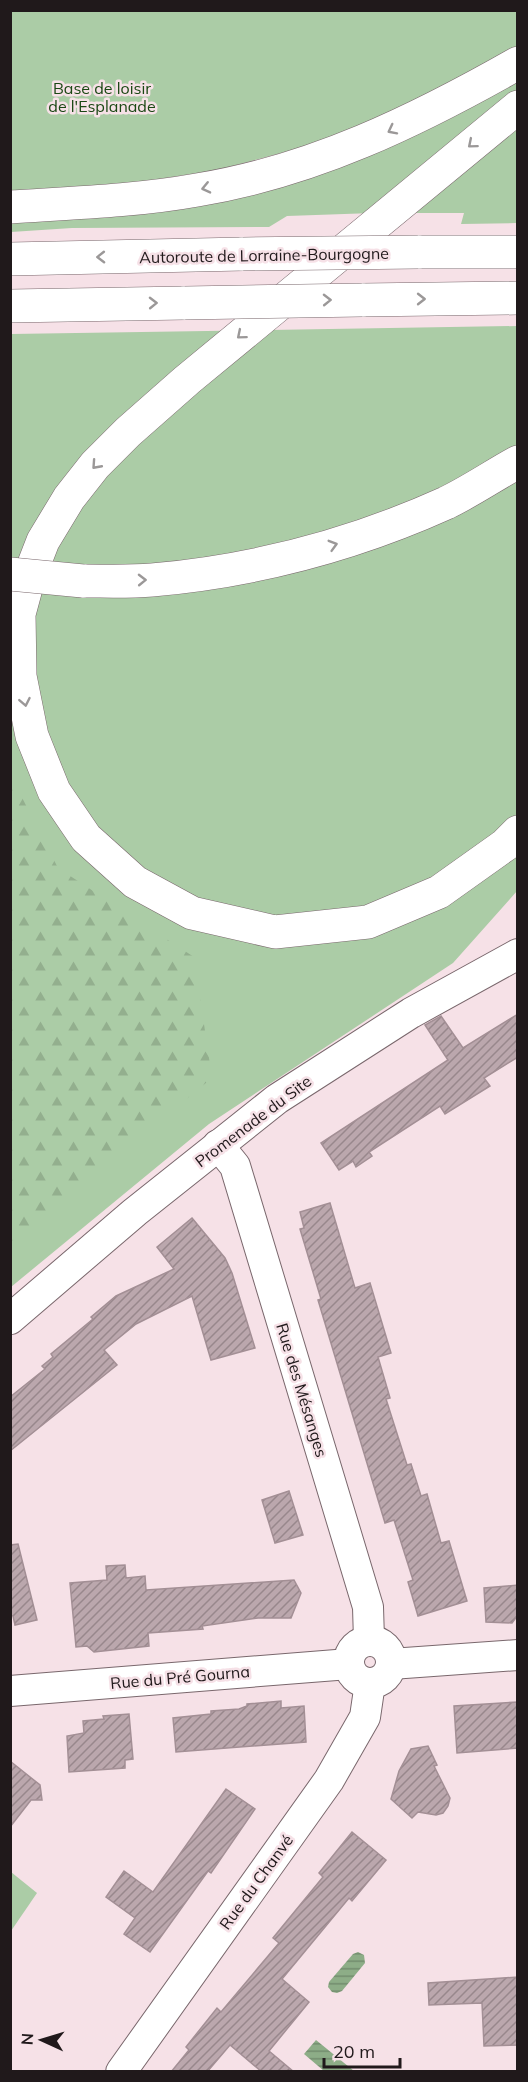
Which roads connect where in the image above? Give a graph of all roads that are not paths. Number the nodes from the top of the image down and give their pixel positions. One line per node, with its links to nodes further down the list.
1 (518, 63): 3 (highway, one-way to 3)
2 (518, 106): 10 (highway, one-way to 10)
3 (10, 207)
4 (518, 252): 5 (highway, Autoroute de Lorraine-Bourgogne, one-way to 5, bridge)
5 (10, 259)
6 (518, 298): 7 (highway, one-way to 6, bridge)
7 (10, 306)
8 (518, 462): 9 (highway, one-way to 8, bridge)
9 (10, 574)
10 (518, 832)
11 (518, 954): 12 (street, Promenade du Site)
12 (218, 1145): 13 (street, Promenade du Site); 15 (street, Rue des Mésanges)
13 (10, 1319)
14 (518, 1655): 15 (street)
15 (370, 1670): 16 (street, Rue du Pré Gourna); 17 (street, Rue du Chanvé)
16 (10, 1691)
17 (121, 2072)

